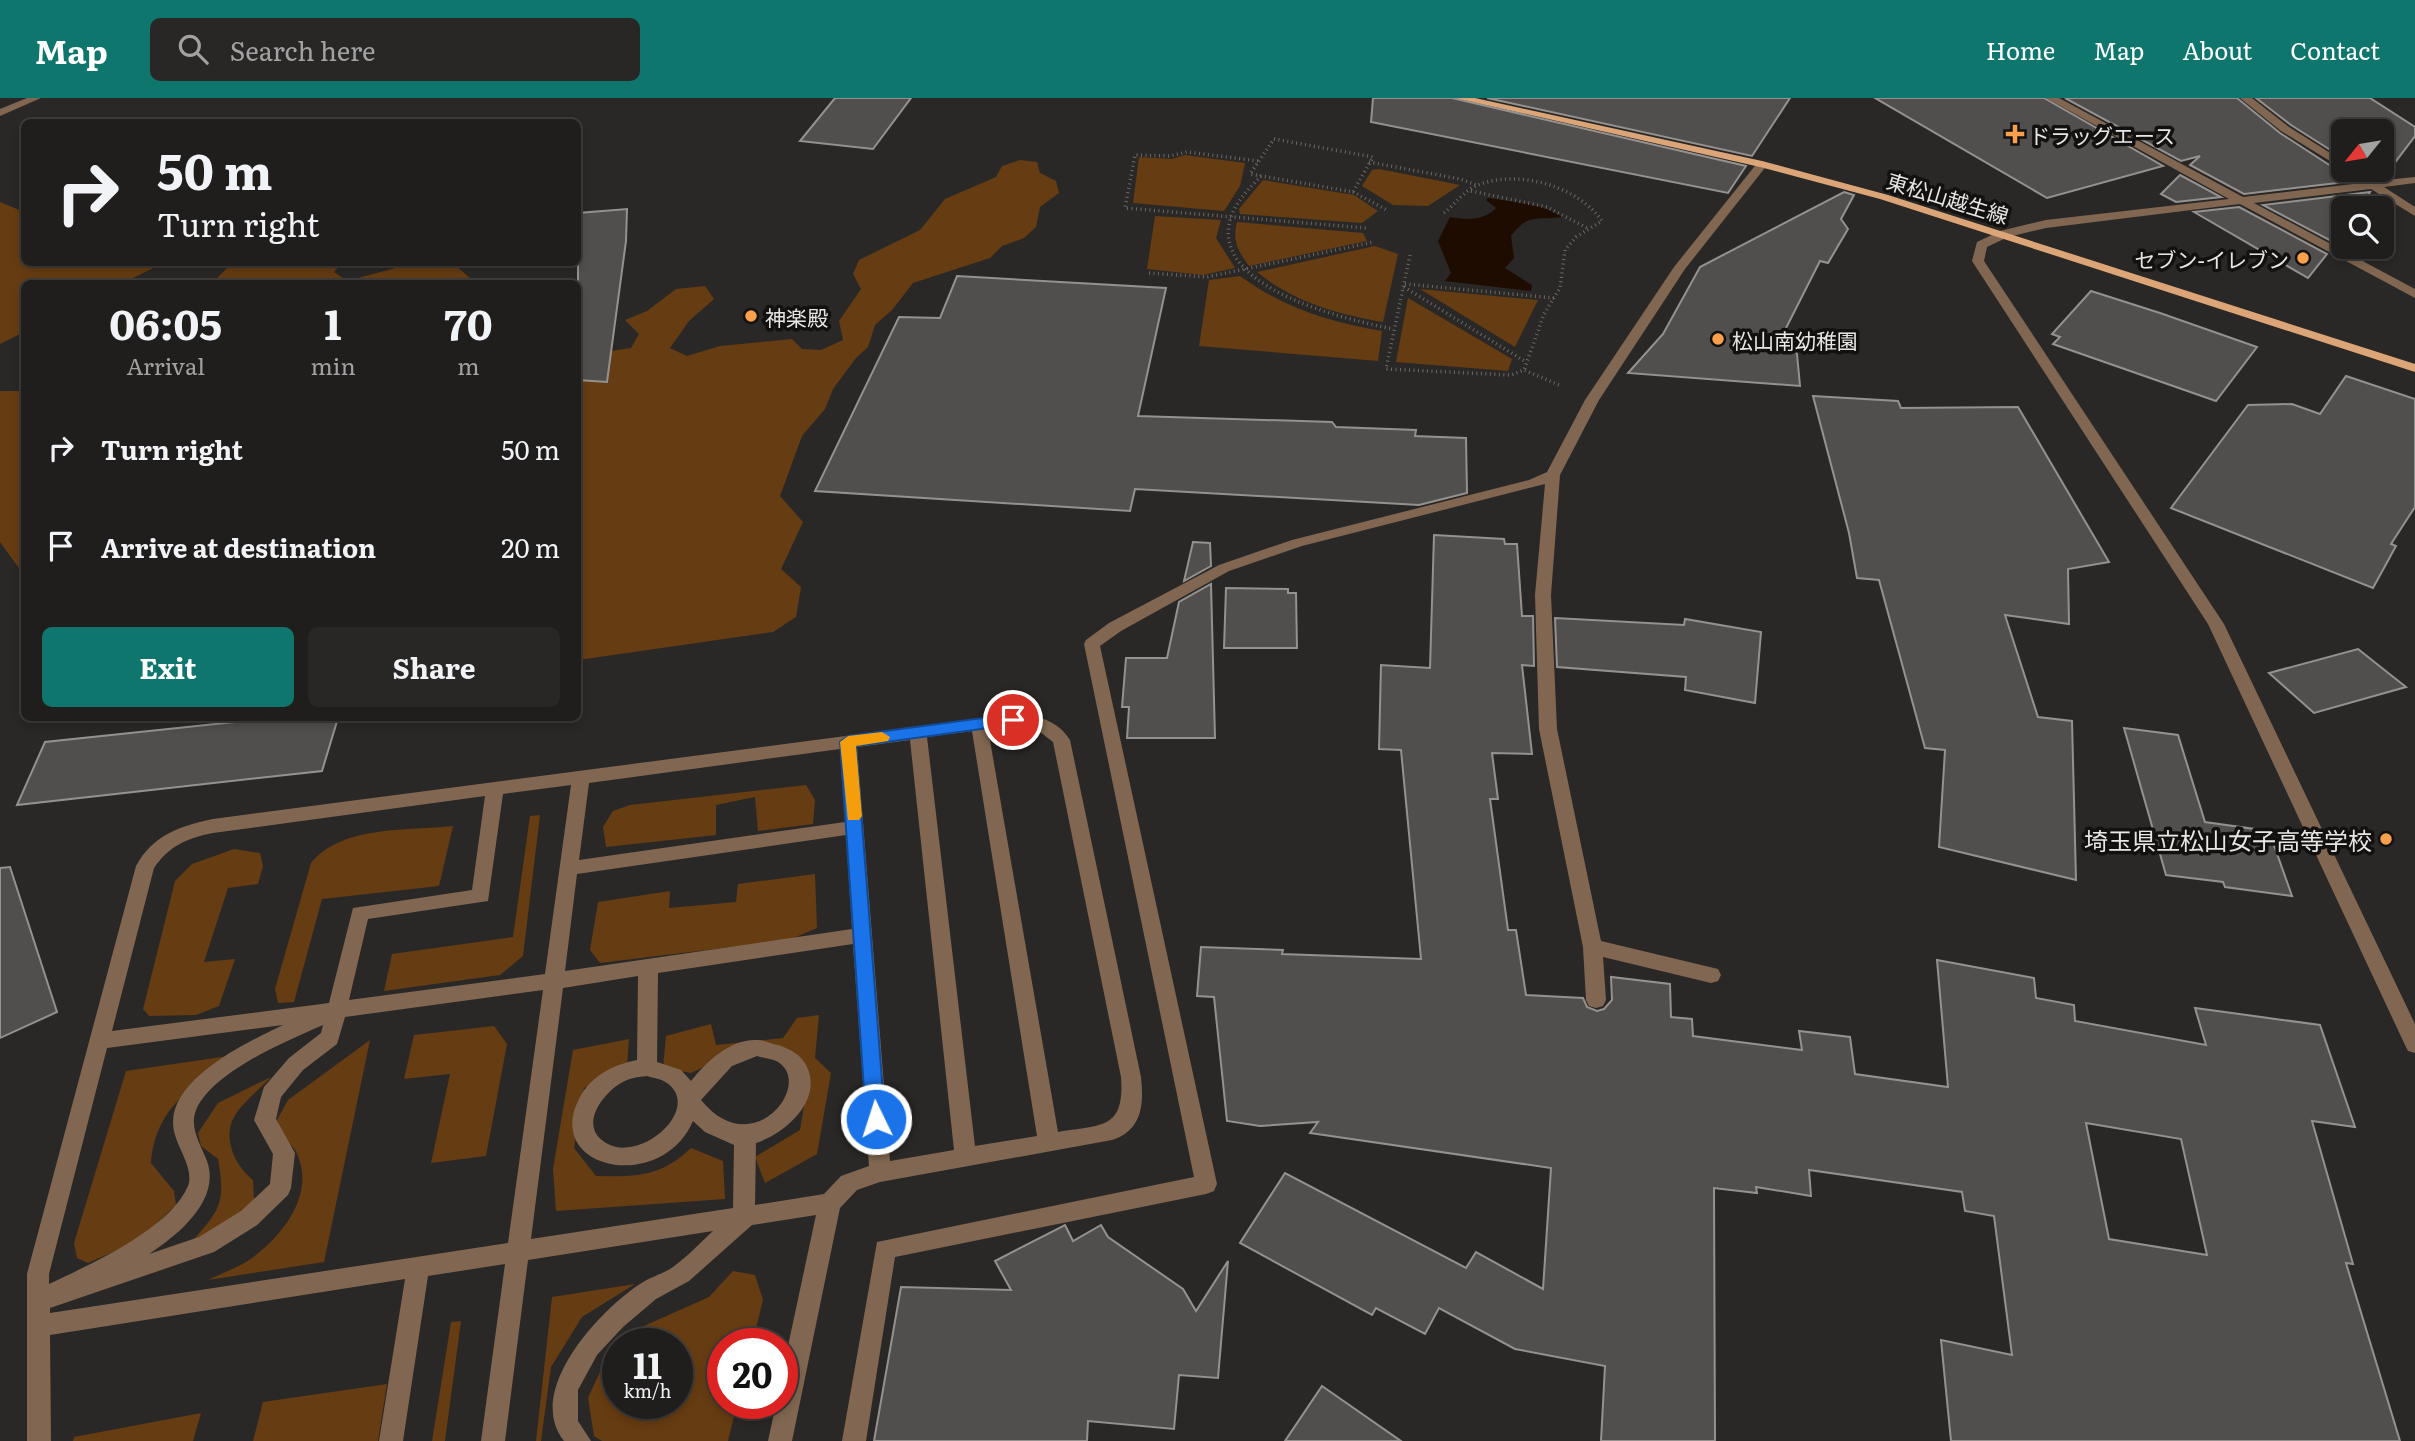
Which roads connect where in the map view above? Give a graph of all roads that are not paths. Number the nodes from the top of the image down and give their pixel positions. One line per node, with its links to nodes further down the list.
1 (36, 98): 5 (street)
2 (1460, 98): 7 (main road, 東松山越生線)
3 (2051, 98): 11 (street)
4 (2245, 98): 6 (street)
5 (0, 113)
6 (2331, 158)
7 (1762, 164): 13 (main road, 東松山越生線); 16 (street)
8 (2415, 180): 10 (street)
9 (2367, 182): 10 (street)
10 (2372, 185): 11 (street); 12 (street)
11 (2246, 200): 13 (street); 14 (street)
12 (2415, 212)
13 (2004, 234): 15 (main road, 東松山越生線); 32 (street)
14 (2415, 294)
15 (2415, 368)
16 (1553, 475): 25 (street); 50 (street)
17 (979, 724): 18 (street); 36 (street); 36 (street)
18 (918, 732): 19 (street); 37 (street)
19 (848, 742): 20 (street); 22 (street)
20 (582, 777): 21 (street); 23 (street)
21 (495, 789): 30 (street); 31 (street)
22 (854, 827): 23 (street); 24 (street)
23 (569, 868): 28 (street)
24 (862, 935): 26 (street); 38 (street)
25 (1593, 947): 27 (street); 29 (street)
26 (648, 967): 28 (street); 33 (street)
27 (1711, 975)
28 (554, 981): 30 (street); 41 (street)
29 (1596, 1000)
30 (337, 1009): 31 (street); 43 (street); 43 (street)
31 (99, 1041): 43 (street)
32 (2415, 1045)
33 (647, 1067): 34 (street); 34 (street)
34 (689, 1101): 35 (street); 35 (street)
35 (745, 1135): 40 (street)
36 (1049, 1144): 37 (street)
37 (966, 1159): 38 (street)
38 (880, 1172): 39 (street)
39 (830, 1203): 40 (street); 49 (street)
40 (744, 1218): 41 (street); 48 (street)
41 (518, 1251): 42 (street); 47 (street)
42 (418, 1268): 44 (street); 46 (street)
43 (37, 1302): 44 (street)
44 (38, 1326): 45 (street)
45 (39, 1441)
46 (391, 1441)
47 (493, 1441)
48 (579, 1441)
49 (780, 1441)
50 (854, 1441)

